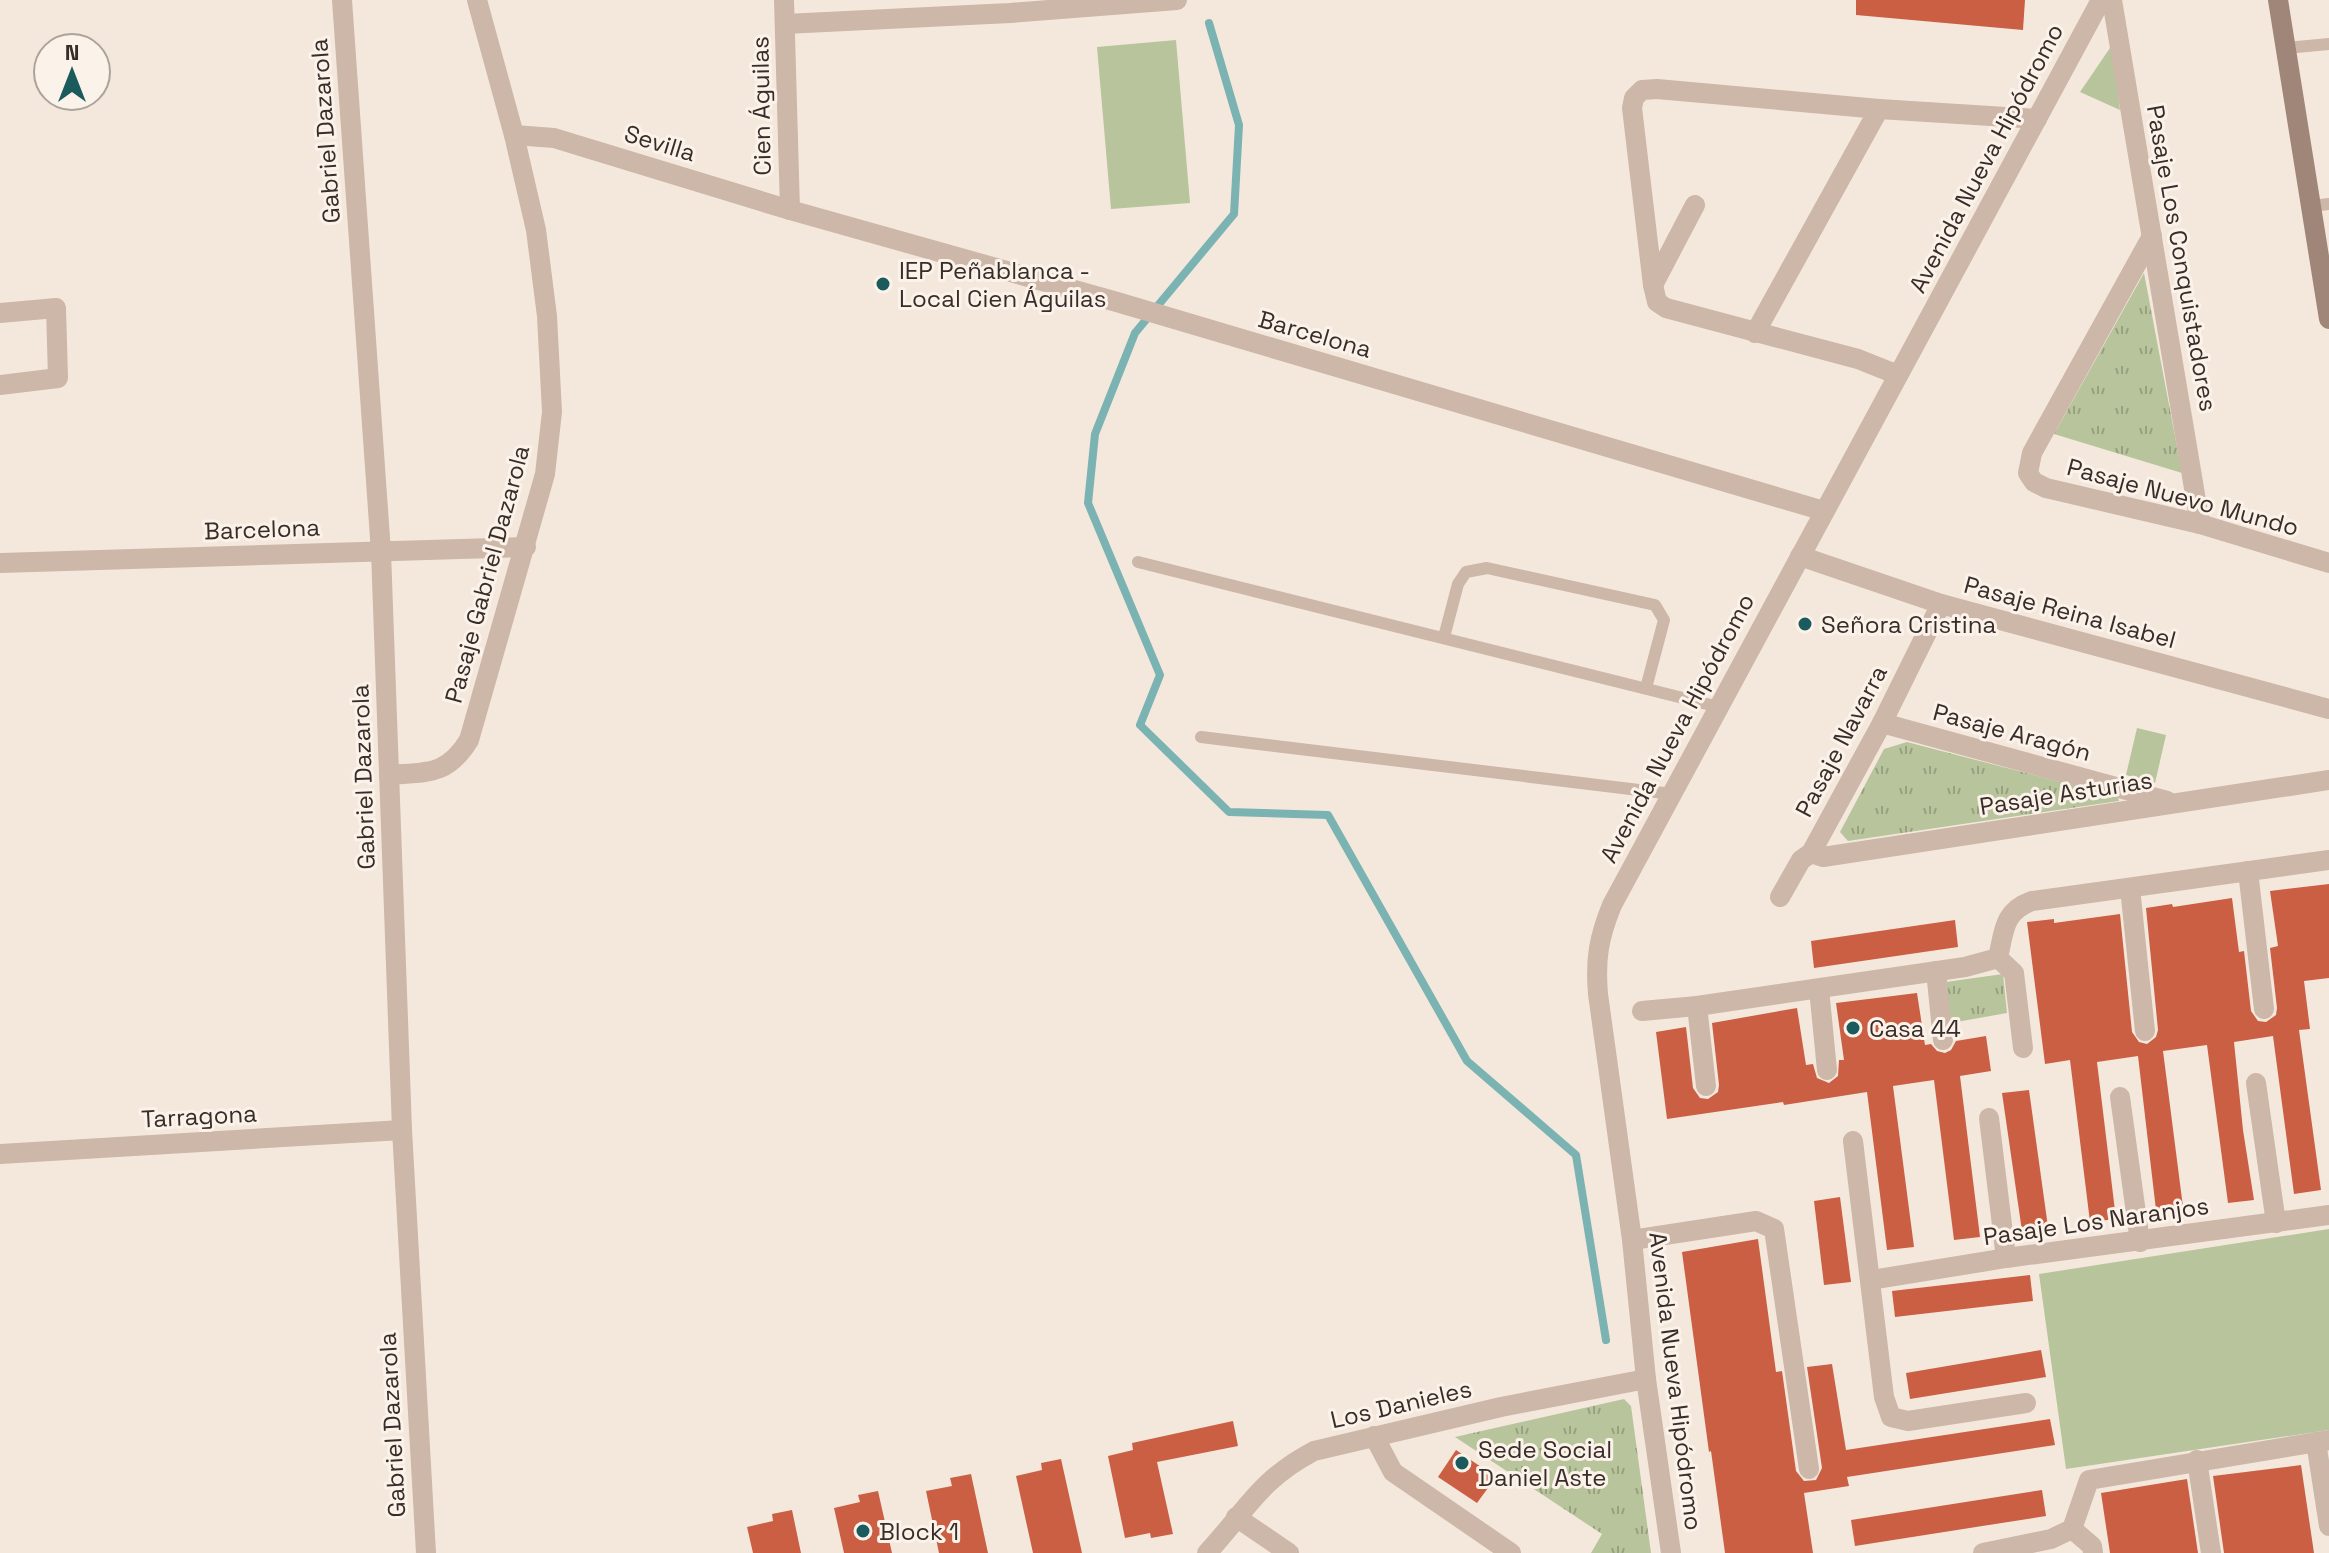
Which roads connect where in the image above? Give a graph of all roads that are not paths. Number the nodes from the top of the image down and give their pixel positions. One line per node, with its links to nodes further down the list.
1 (342, 0): 26 (street, Gabriel Dazarola)
2 (477, 0): 12 (street, Pasaje Gabriel Dazarola)
3 (784, 0): 7 (street, Cien Águilas)
4 (1177, 0): 7 (street)
5 (2278, 0): 9 (main road)
6 (2100, 2): 11 (street, Avenida Nueva Hipódromo); 16 (street, Pasaje Los Conquistadores)
7 (785, 24): 15 (street, Cien Águilas)
8 (2329, 44): 9 (lane)
9 (2286, 48): 14 (main road)
10 (1879, 109): 11 (street); 17 (street); 20 (street)
11 (2037, 119): 21 (street, Avenida Nueva Hipódromo)
12 (514, 135): 15 (street, Sevilla); 25 (street, Pasaje Gabriel Dazarola)
13 (1695, 205): 17 (street)
14 (2320, 205): 19 (main road)
15 (790, 210): 23 (street, Barcelona)
16 (2152, 236): 24 (street, Pasaje Los Conquistadores); 24 (street, Pasaje Nuevo Mundo)
17 (1653, 285): 20 (street)
18 (0, 313): 22 (street)
19 (2329, 319)
20 (1755, 333): 21 (street)
21 (1898, 375): 23 (street, Avenida Nueva Hipódromo)
22 (0, 385)
23 (1824, 511): 27 (street, Avenida Nueva Hipódromo)
24 (2200, 524): 30 (street, Pasaje Nuevo Mundo)
25 (526, 547): 26 (street, Barcelona); 38 (street, Pasaje Gabriel Dazarola)
26 (381, 552): 29 (street, Barcelona); 38 (street, Gabriel Dazarola)
27 (1800, 556): 31 (street, Pasaje Reina Isabel); 34 (street, Avenida Nueva Hipódromo)
28 (1138, 562): 32 (lane)
29 (0, 563)
30 (2329, 563)
31 (1941, 604): 35 (street, Pasaje Reina Isabel); 36 (street, Pasaje Navarra)
32 (1444, 637): 33 (lane); 33 (lane)
33 (1646, 688): 34 (lane)
34 (1719, 707): 40 (street, Avenida Nueva Hipódromo)
35 (2329, 709)
36 (1882, 723): 41 (street, Pasaje Aragón); 42 (street, Pasaje Navarra)
37 (1201, 737): 40 (lane)
38 (389, 775): 61 (street, Gabriel Dazarola)
39 (2329, 780): 41 (street, Pasaje Asturias)
40 (1672, 794): 66 (street, Avenida Nueva Hipódromo)
41 (2175, 803): 42 (street, Pasaje Asturias)
42 (1811, 853): 46 (street, Pasaje Navarra)
43 (2329, 860): 44 (street)
44 (2248, 871): 45 (street); 51 (street)
45 (2130, 888): 47 (street); 53 (street)
46 (1780, 897)
47 (1998, 958): 48 (street); 55 (street)
48 (1936, 971): 49 (street); 54 (street)
49 (1819, 989): 50 (street); 56 (street)
50 (1697, 1006): 52 (street); 58 (street)
51 (2264, 1009)
52 (1642, 1011)
53 (2145, 1031)
54 (1943, 1040)
55 (2023, 1048)
56 (1827, 1070)
57 (2256, 1083): 65 (street)
58 (1706, 1086)
59 (2120, 1097): 67 (street)
60 (1989, 1118): 68 (street)
61 (402, 1130): 63 (street, Tarragona); 80 (street, Gabriel Dazarola)
62 (1853, 1141): 69 (street)
63 (0, 1154)
64 (2329, 1215): 65 (street, Pasaje Los Naranjos)
65 (2276, 1223): 67 (street, Pasaje Los Naranjos)
66 (1632, 1240): 70 (street, Avenida Nueva Hipódromo); 75 (street)
67 (2140, 1242): 68 (street, Pasaje Los Naranjos)
68 (2006, 1258): 69 (street, Pasaje Los Naranjos)
69 (1871, 1280): 71 (street)
70 (1646, 1379): 72 (street, Los Danieles); 84 (street, Avenida Nueva Hipódromo)
71 (2026, 1403)
72 (1374, 1436): 76 (street, Los Danieles); 83 (street)
73 (2322, 1441): 74 (street); 77 (street)
74 (2197, 1460): 78 (street); 87 (street)
75 (1809, 1469)
76 (1236, 1517): 81 (street, Los Danieles); 82 (street)
77 (2329, 1526)
78 (2072, 1529): 79 (street); 86 (street)
79 (2011, 1551): 85 (street)
80 (426, 1553)
81 (1207, 1553)
82 (1289, 1553)
83 (1511, 1553)
84 (1671, 1553)
85 (1983, 1553)
86 (2093, 1553)
87 (2211, 1553)

